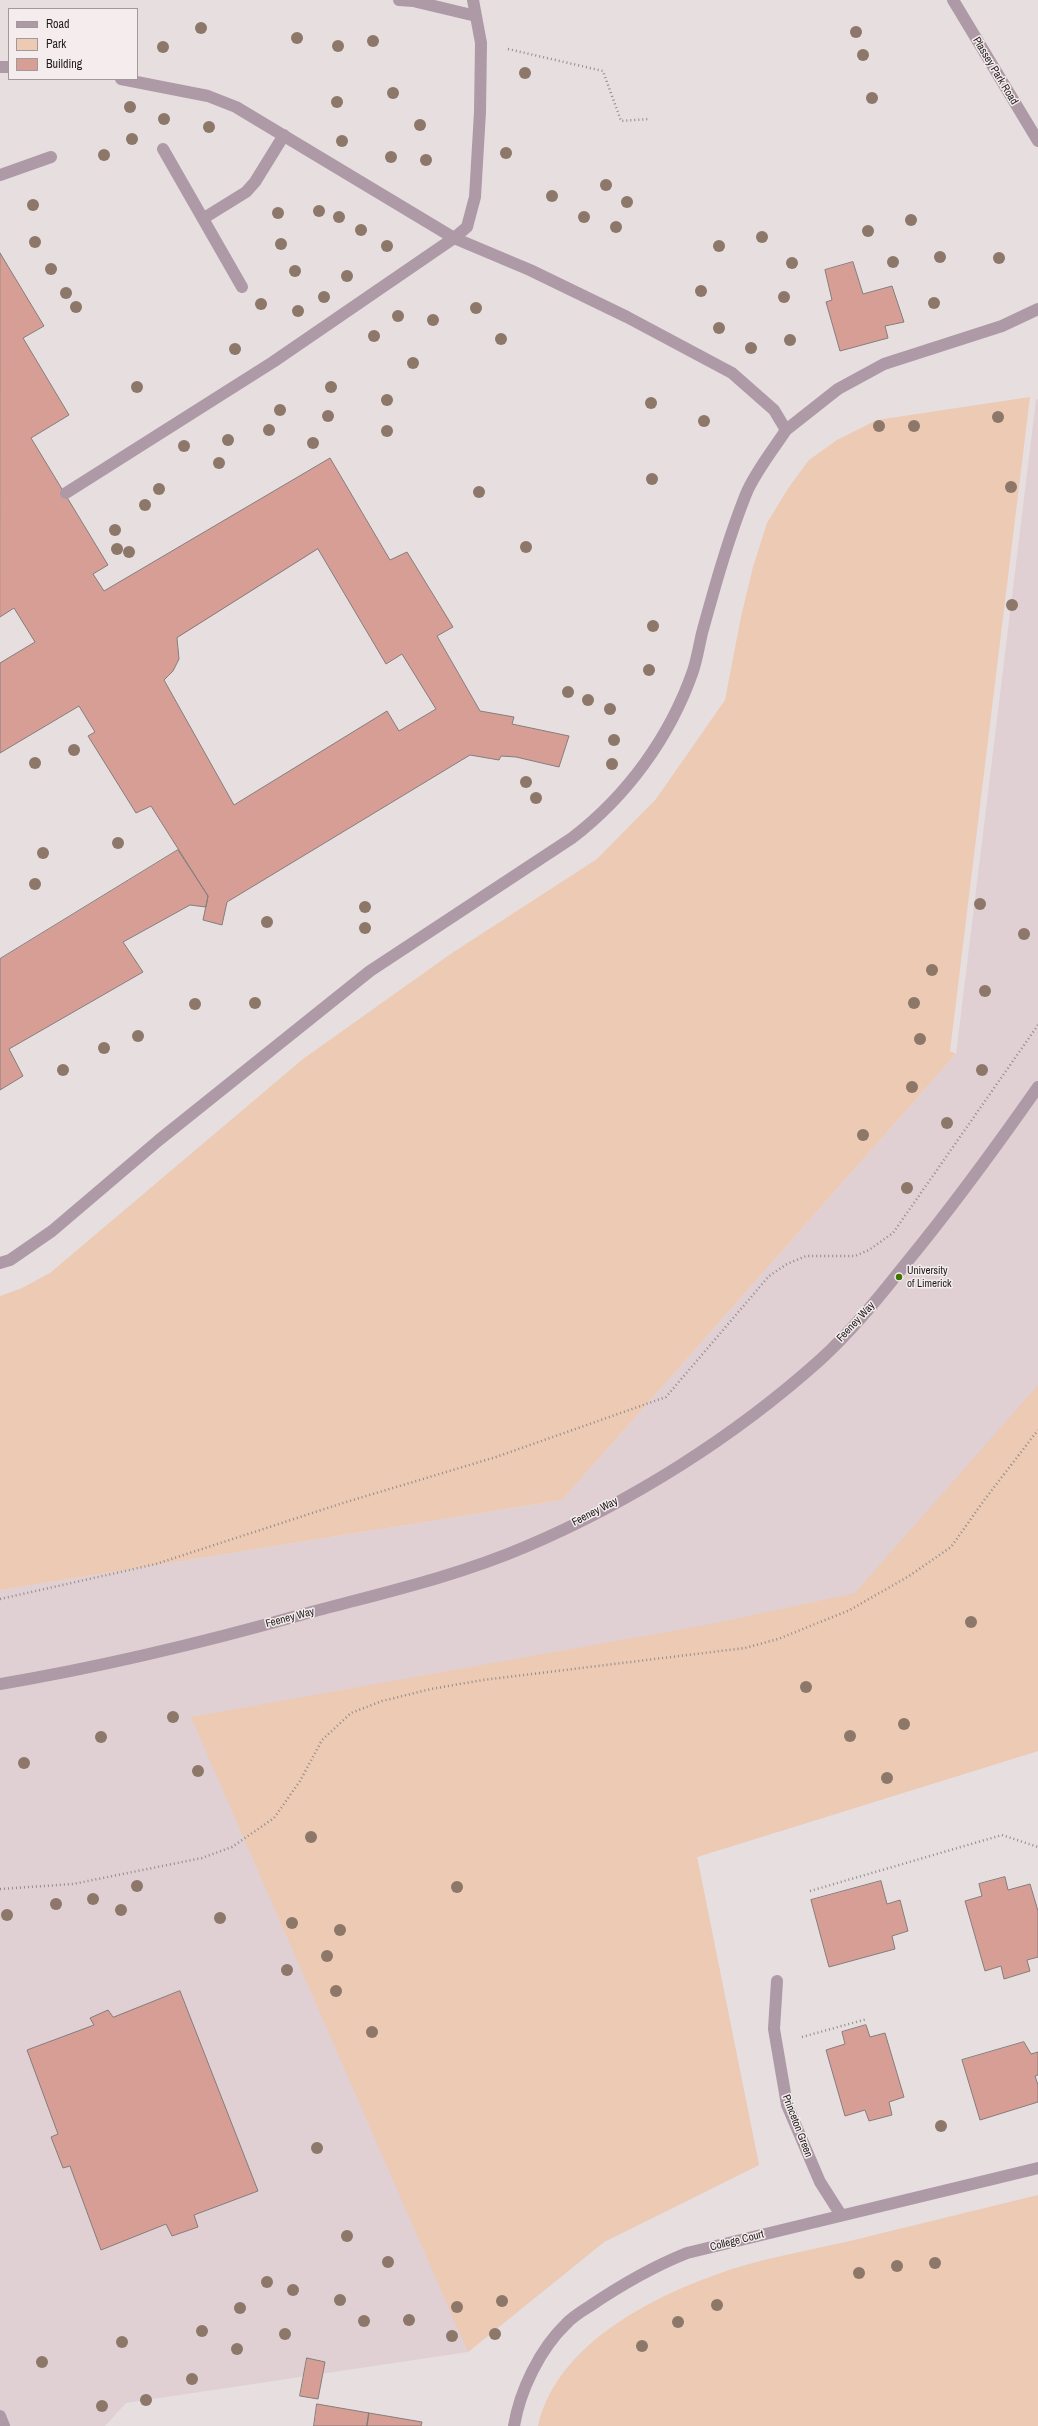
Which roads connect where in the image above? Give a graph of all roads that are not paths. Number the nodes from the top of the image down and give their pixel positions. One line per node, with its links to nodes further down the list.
1 (399, 0): 2 (street)
2 (412, 0): 5 (street)
3 (473, 0): 5 (street)
4 (953, 0): 8 (street, Plassey Park Road)
5 (476, 16): 13 (street)
6 (126, 80): 7 (street)
7 (284, 135): 12 (street); 13 (street)
8 (1038, 141)
9 (163, 149): 12 (street)
10 (52, 157): 11 (street)
11 (0, 175)
12 (204, 218): 14 (street)
13 (454, 238): 16 (street); 17 (street)
14 (242, 287)
15 (1038, 309): 16 (street)
16 (786, 430): 19 (street)
17 (66, 493)
18 (1038, 1087): 20 (street, Feeney Way)
19 (0, 1263)
20 (0, 1684)
21 (777, 1982): 23 (street, Princeton Green)
22 (1038, 2168): 23 (street, College Court)
23 (841, 2215): 26 (street, College Court)
24 (0, 2416): 25 (street)
25 (4, 2426)
26 (514, 2426)

